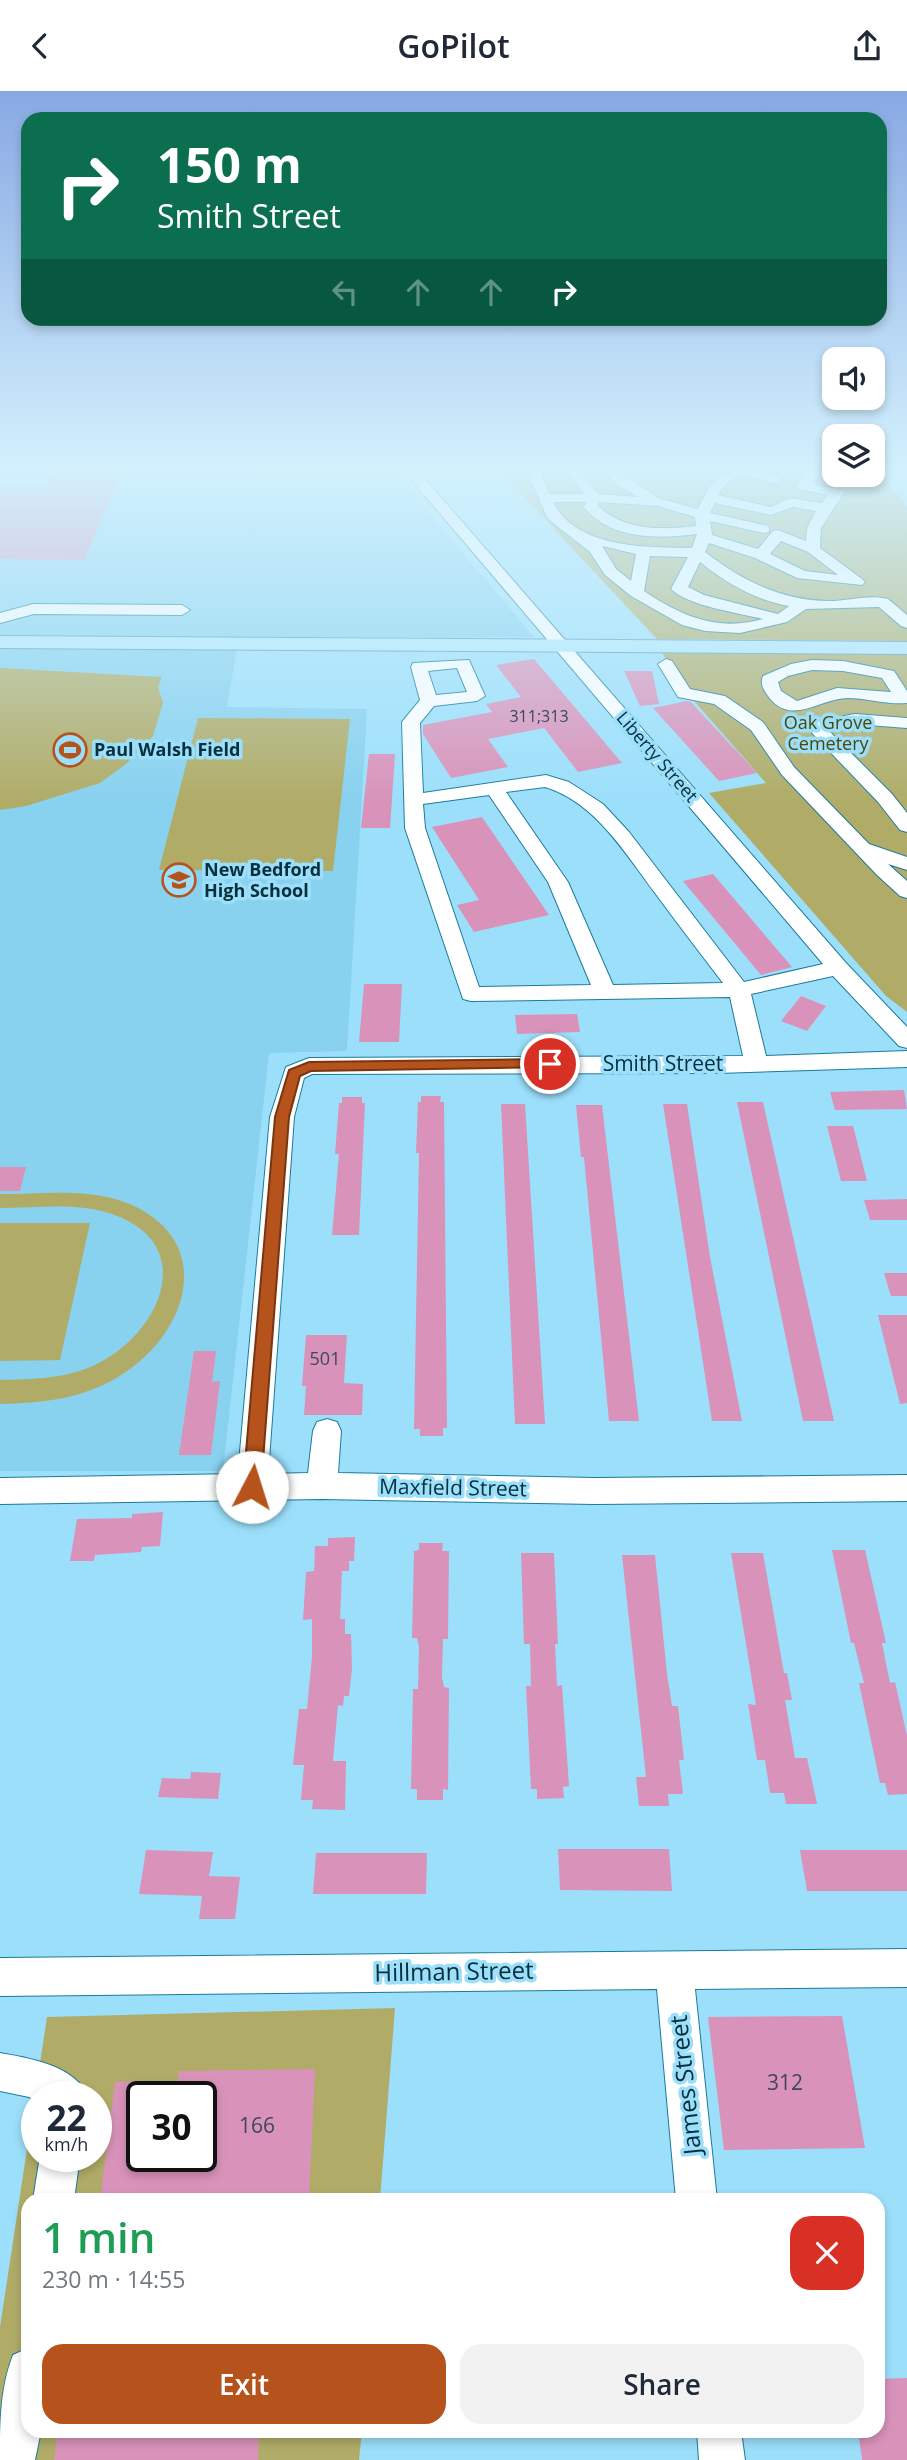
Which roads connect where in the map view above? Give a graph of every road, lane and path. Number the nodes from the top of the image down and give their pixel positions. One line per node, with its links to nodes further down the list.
1 (505, 581): 16 (street, Liberty Street)
2 (621, 581): 8 (street)
3 (638, 581): 8 (street)
4 (683, 581): 13 (street)
5 (732, 581): 10 (street)
6 (846, 581): 7 (street)
7 (857, 582): 9 (street)
8 (636, 593): 13 (street)
9 (883, 603): 10 (street); 14 (street)
10 (801, 605): 13 (street)
11 (182, 610): 12 (street)
12 (5, 616)
13 (781, 619)
14 (907, 624)
15 (0, 642): 16 (main road)
16 (561, 646): 17 (main road); 30 (street, Liberty Street)
17 (907, 647)
18 (666, 664): 27 (street)
19 (906, 698): 21 (street); 21 (street)
20 (429, 701): 25 (street)
21 (798, 706): 23 (street)
22 (907, 723): 23 (street)
23 (809, 724): 26 (street)
24 (494, 788): 25 (street); 31 (street); 32 (street)
25 (414, 800): 32 (street)
26 (907, 826)
27 (861, 847): 28 (street); 29 (street)
28 (907, 864)
29 (907, 892)
30 (838, 968): 31 (street); 33 (street, Liberty Street)
31 (739, 989): 32 (street); 35 (street)
32 (604, 992)
33 (907, 1041)
34 (907, 1059): 35 (street, Smith Street)
35 (756, 1063): 38 (street, Smith Street)
36 (327, 1431): 37 (street)
37 (322, 1486): 38 (street, Maxfield Street); 39 (street, Maxfield Street)
38 (252, 1487): 40 (street, Maxfield Street)
39 (907, 1489)
40 (0, 1491)
41 (907, 1968): 42 (street, Hillman Street)
42 (674, 1970): 43 (street, Hillman Street); 48 (street, James Street)
43 (0, 1977)
44 (0, 2072): 45 (street)
45 (40, 2081)
46 (58, 2172): 47 (street)
47 (55, 2193)
48 (696, 2193)
49 (21, 2418): 51 (street)
50 (720, 2438): 52 (street)
51 (10, 2460)
52 (722, 2460)

